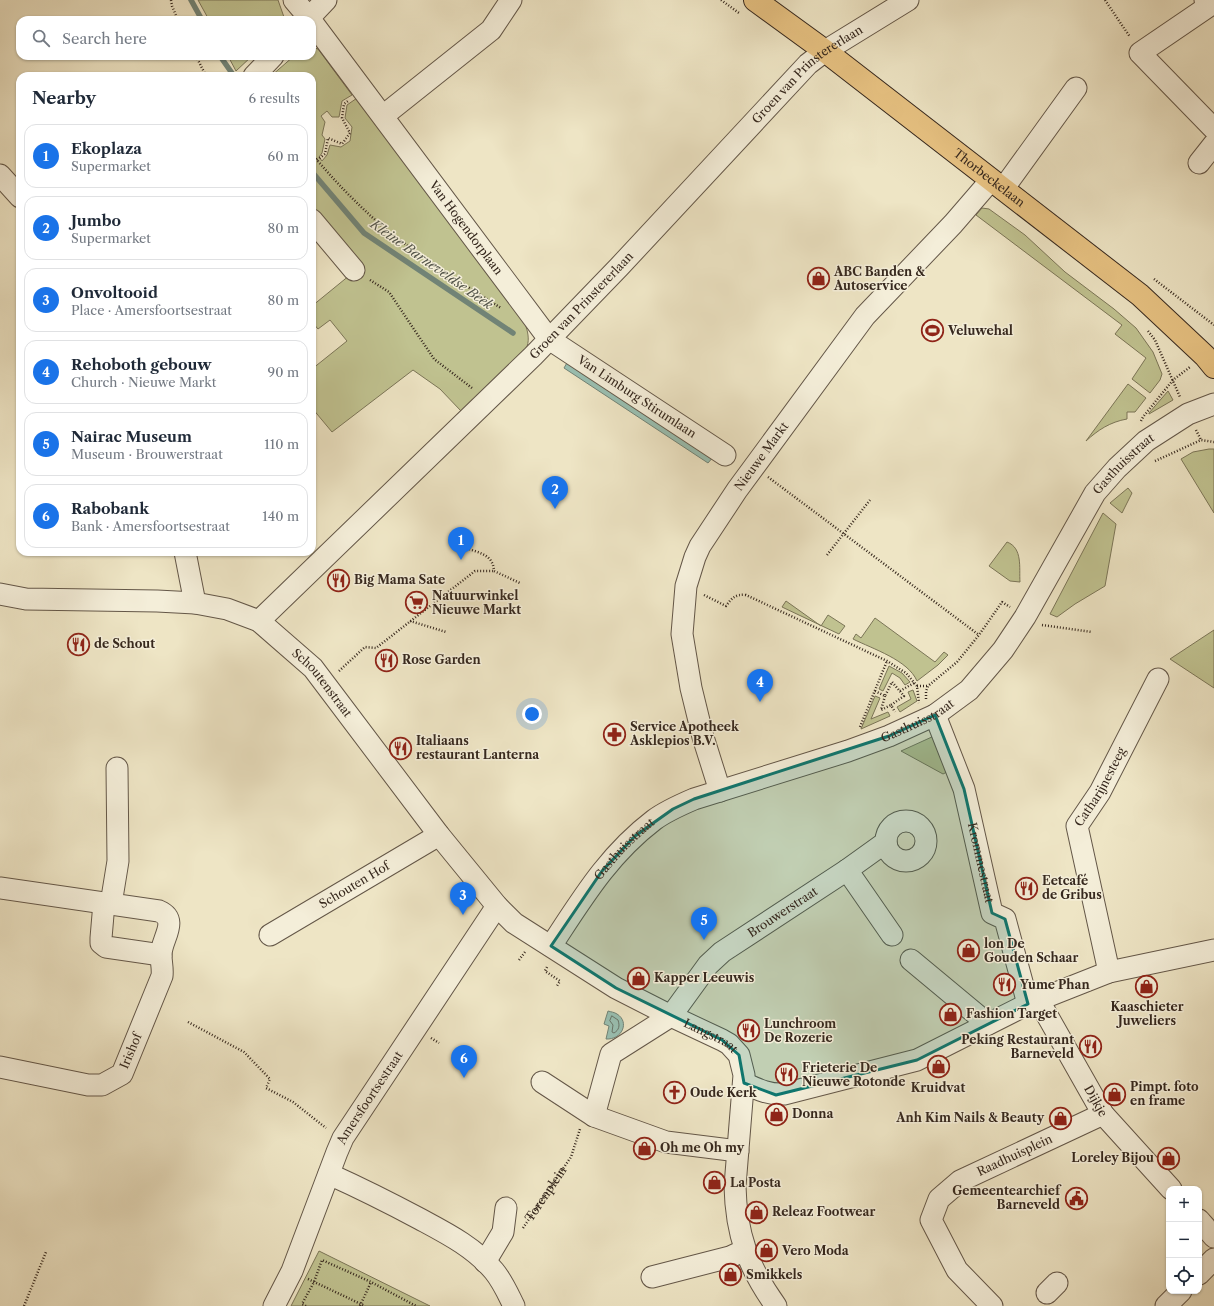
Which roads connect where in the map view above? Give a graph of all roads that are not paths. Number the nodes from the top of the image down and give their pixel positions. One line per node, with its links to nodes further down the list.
1 (294, 0): 7 (street, Van Hogendorplaan)
2 (326, 0): 8 (street)
3 (511, 0): 14 (street)
4 (755, 0): 10 (main road, Thorbeckelaan)
5 (908, 0): 10 (street, Groen van Prinstererlaan)
6 (1205, 0): 15 (street)
7 (307, 16)
8 (313, 16)
9 (316, 28): 14 (street, Van Hogendorplaan)
10 (825, 51): 19 (main road, Thorbeckelaan); 23 (street, Groen van Prinstererlaan)
11 (269, 60): 12 (street)
12 (258, 72)
13 (1076, 88): 19 (street, Nieuwe Markt)
14 (383, 116): 23 (street, Van Hogendorplaan)
15 (1214, 129)
16 (1214, 144): 17 (street)
17 (1199, 163)
18 (0, 176): 20 (street)
19 (997, 185): 24 (main road, Thorbeckelaan); 34 (street, Nieuwe Markt)
20 (16, 193)
21 (316, 225): 22 (street)
22 (354, 270)
23 (549, 339): 26 (street, Van Limburg Stirumlaan); 30 (street, Groen van Prinstererlaan)
24 (1214, 367)
25 (1214, 404): 32 (street, Gasthuisstraat)
26 (724, 455)
27 (186, 556): 29 (street)
28 (0, 594): 29 (street, Schoutenstraat)
29 (195, 604): 30 (street, Schoutenstraat)
30 (259, 621): 35 (street, Schoutenstraat)
31 (1158, 678): 47 (street, Catharijnesteeg)
32 (927, 710): 34 (street, Gasthuisstraat); 48 (street, Krommestraat)
33 (117, 768): 39 (street)
34 (720, 791): 43 (street, Gasthuisstraat)
35 (439, 835): 40 (street, Schoutenstraat); 41 (street, Schouten Hof)
36 (886, 842): 37 (street, Brouwerstraat)
37 (847, 870): 42 (street); 49 (street, Brouwerstraat)
38 (0, 888): 39 (street, Irishof)
39 (108, 903): 45 (street, Irishof); 45 (street)
40 (497, 906): 43 (street, Schoutenstraat); 57 (street, Amersfoortsestraat)
41 (270, 935)
42 (892, 935)
43 (551, 946): 49 (street, Langstraat)
44 (1214, 950): 47 (street)
45 (161, 955): 51 (street, Irishof)
46 (912, 960): 50 (street)
47 (1109, 972): 48 (street)
48 (1033, 1003): 50 (street); 55 (street, Dijkje)
49 (671, 1016): 53 (street, Langstraat); 54 (street)
50 (988, 1024): 53 (street)
51 (0, 1067)
52 (542, 1082): 54 (street)
53 (744, 1083): 56 (street, Langstraat)
54 (590, 1114): 56 (street)
55 (1103, 1114): 58 (street, Dijkje); 71 (street, Raadhuisplein)
56 (738, 1151): 62 (street, Langstraat)
57 (329, 1174): 63 (street); 68 (street, Amersfoortsestraat)
58 (1168, 1186)
59 (506, 1208): 63 (street)
60 (1201, 1222): 61 (street)
61 (1214, 1237)
62 (745, 1250): 66 (street); 70 (street, Langstraat)
63 (480, 1258): 69 (street)
64 (1214, 1259): 65 (street)
65 (1202, 1271)
66 (652, 1277)
67 (1178, 1294): 72 (street)
68 (274, 1306)
69 (514, 1306)
70 (776, 1306)
71 (992, 1306)
72 (1166, 1306)

